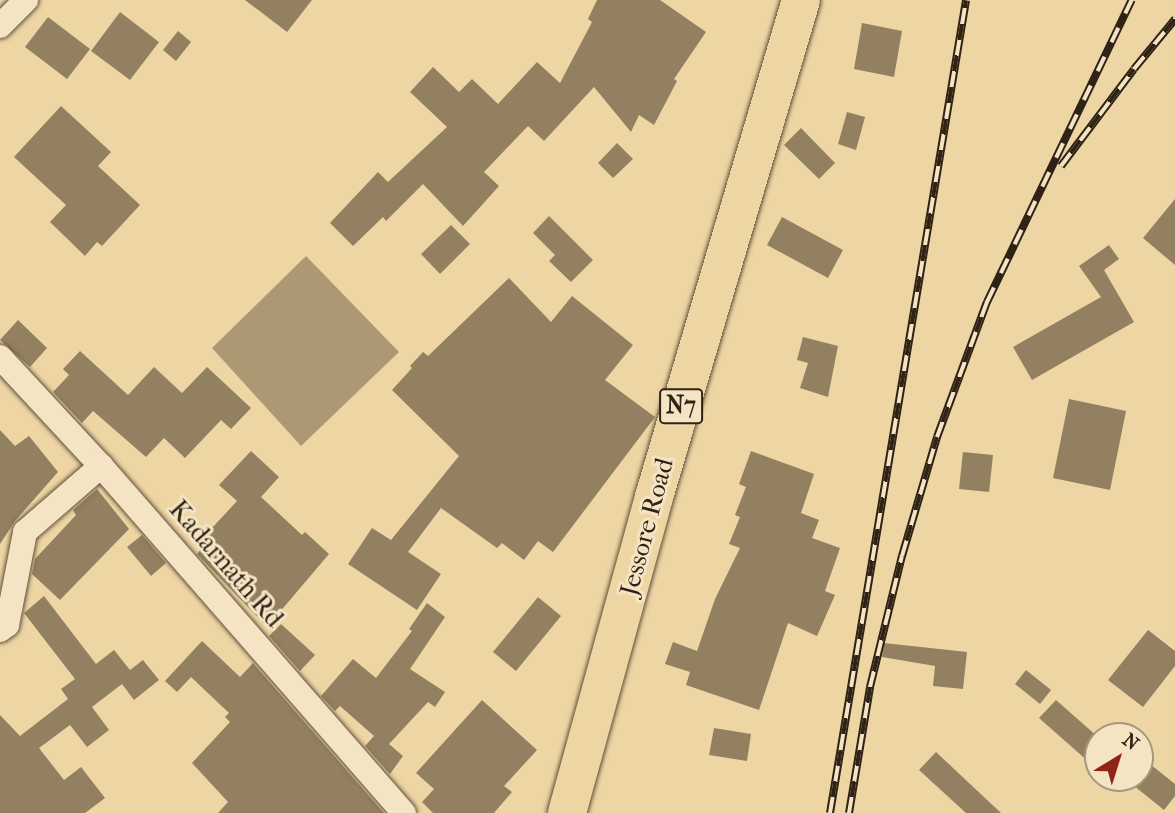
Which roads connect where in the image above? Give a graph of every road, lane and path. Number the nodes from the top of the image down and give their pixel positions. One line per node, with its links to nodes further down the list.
1 (26, 0): 3 (street)
2 (801, 0): 8 (highway, Jessore Road / N7)
3 (0, 26)
4 (0, 358): 5 (street, Kadarnath Rd)
5 (101, 466): 6 (street); 7 (street, Kadarnath Rd)
6 (0, 630)
7 (404, 813)
8 (568, 813)

